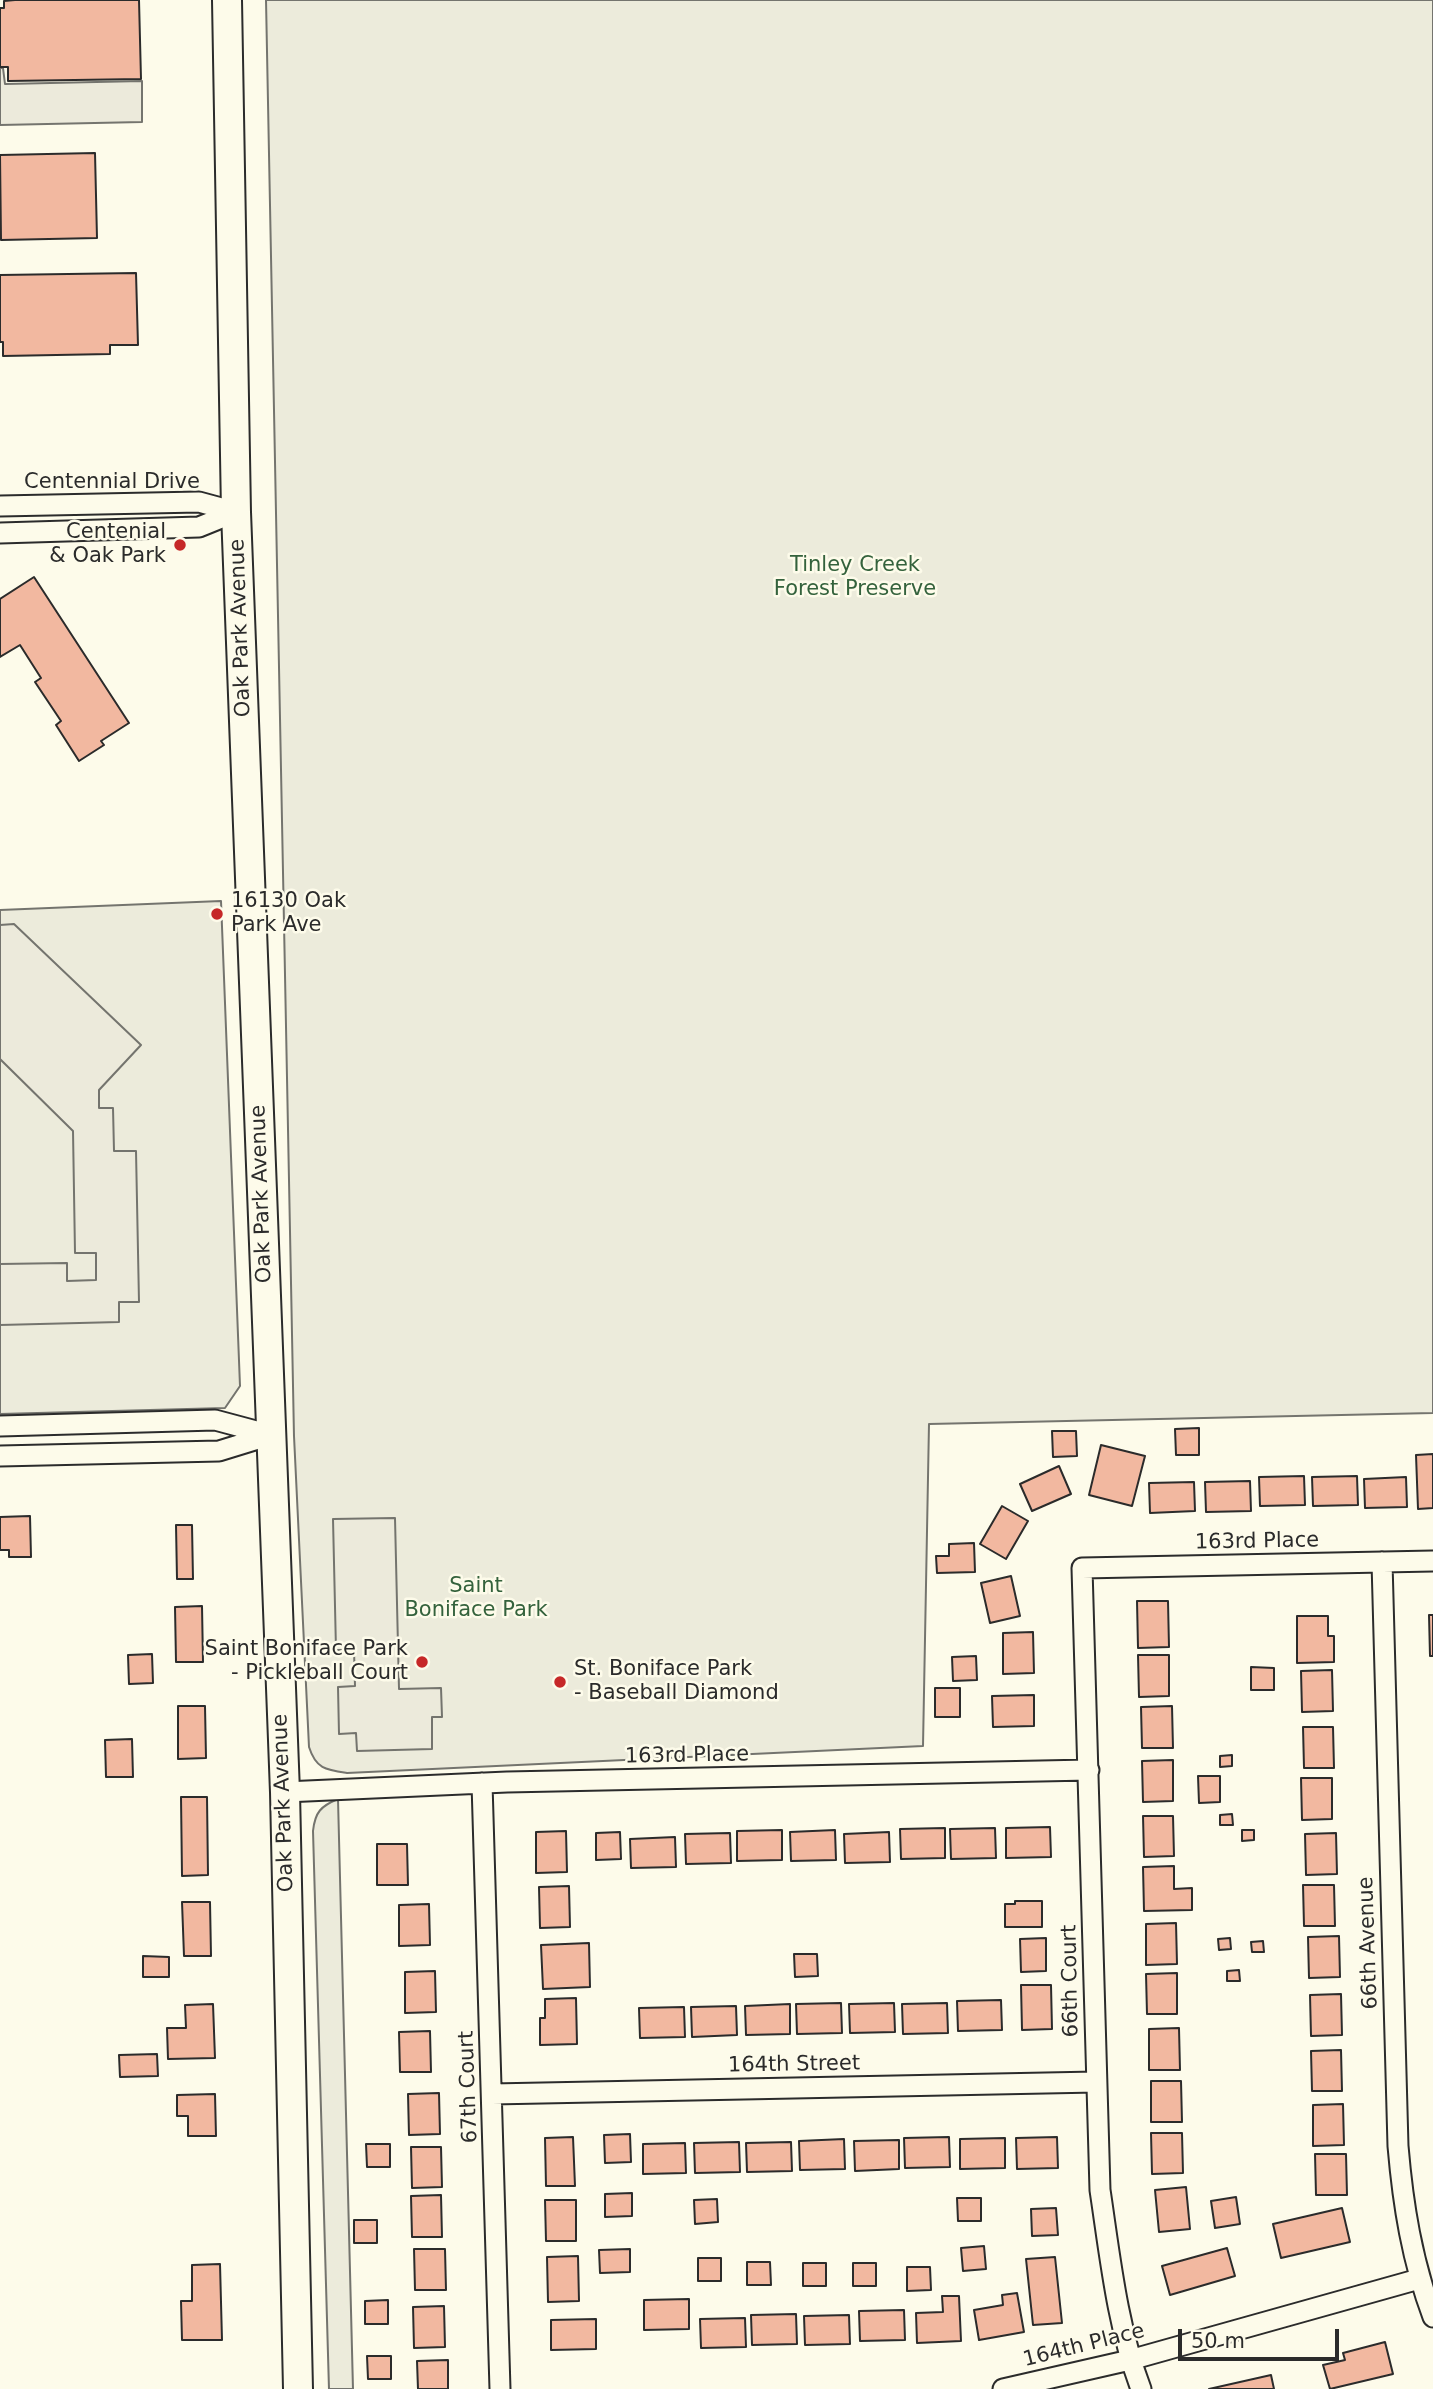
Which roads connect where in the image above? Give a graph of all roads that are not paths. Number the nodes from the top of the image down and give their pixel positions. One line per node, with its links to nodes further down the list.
1 (227, 0): 3 (street, Oak Park Avenue)
2 (0, 506): 3 (street, Centennial Drive)
3 (236, 512): 4 (street, Centennial Drive); 6 (street, Oak Park Avenue)
4 (0, 533)
5 (0, 1426): 6 (street)
6 (271, 1435): 7 (street); 13 (street, Oak Park Avenue)
7 (0, 1456)
8 (1433, 1561): 9 (street, 163rd Place)
9 (1381, 1562): 10 (street, 163rd Place); 16 (street, 66th Avenue)
10 (1082, 1568): 11 (street, 66th Court)
11 (1090, 1770): 12 (street, 163rd Place); 14 (street, 66th Court)
12 (482, 1783): 13 (street, 163rd Place); 15 (street, 67th Court)
13 (285, 1792): 19 (street, Oak Park Avenue)
14 (1096, 2082): 15 (street, 164th Street); 18 (street, 66th Court)
15 (492, 2094): 20 (street, 67th Court)
16 (1419, 2279): 17 (street, 66th Avenue); 18 (street, 164th Place)
17 (1433, 2317)
18 (1130, 2360): 21 (street, 164th Place); 22 (street, 66th Court)
19 (298, 2389)
20 (500, 2389)
21 (1003, 2389)
22 (1141, 2389)

